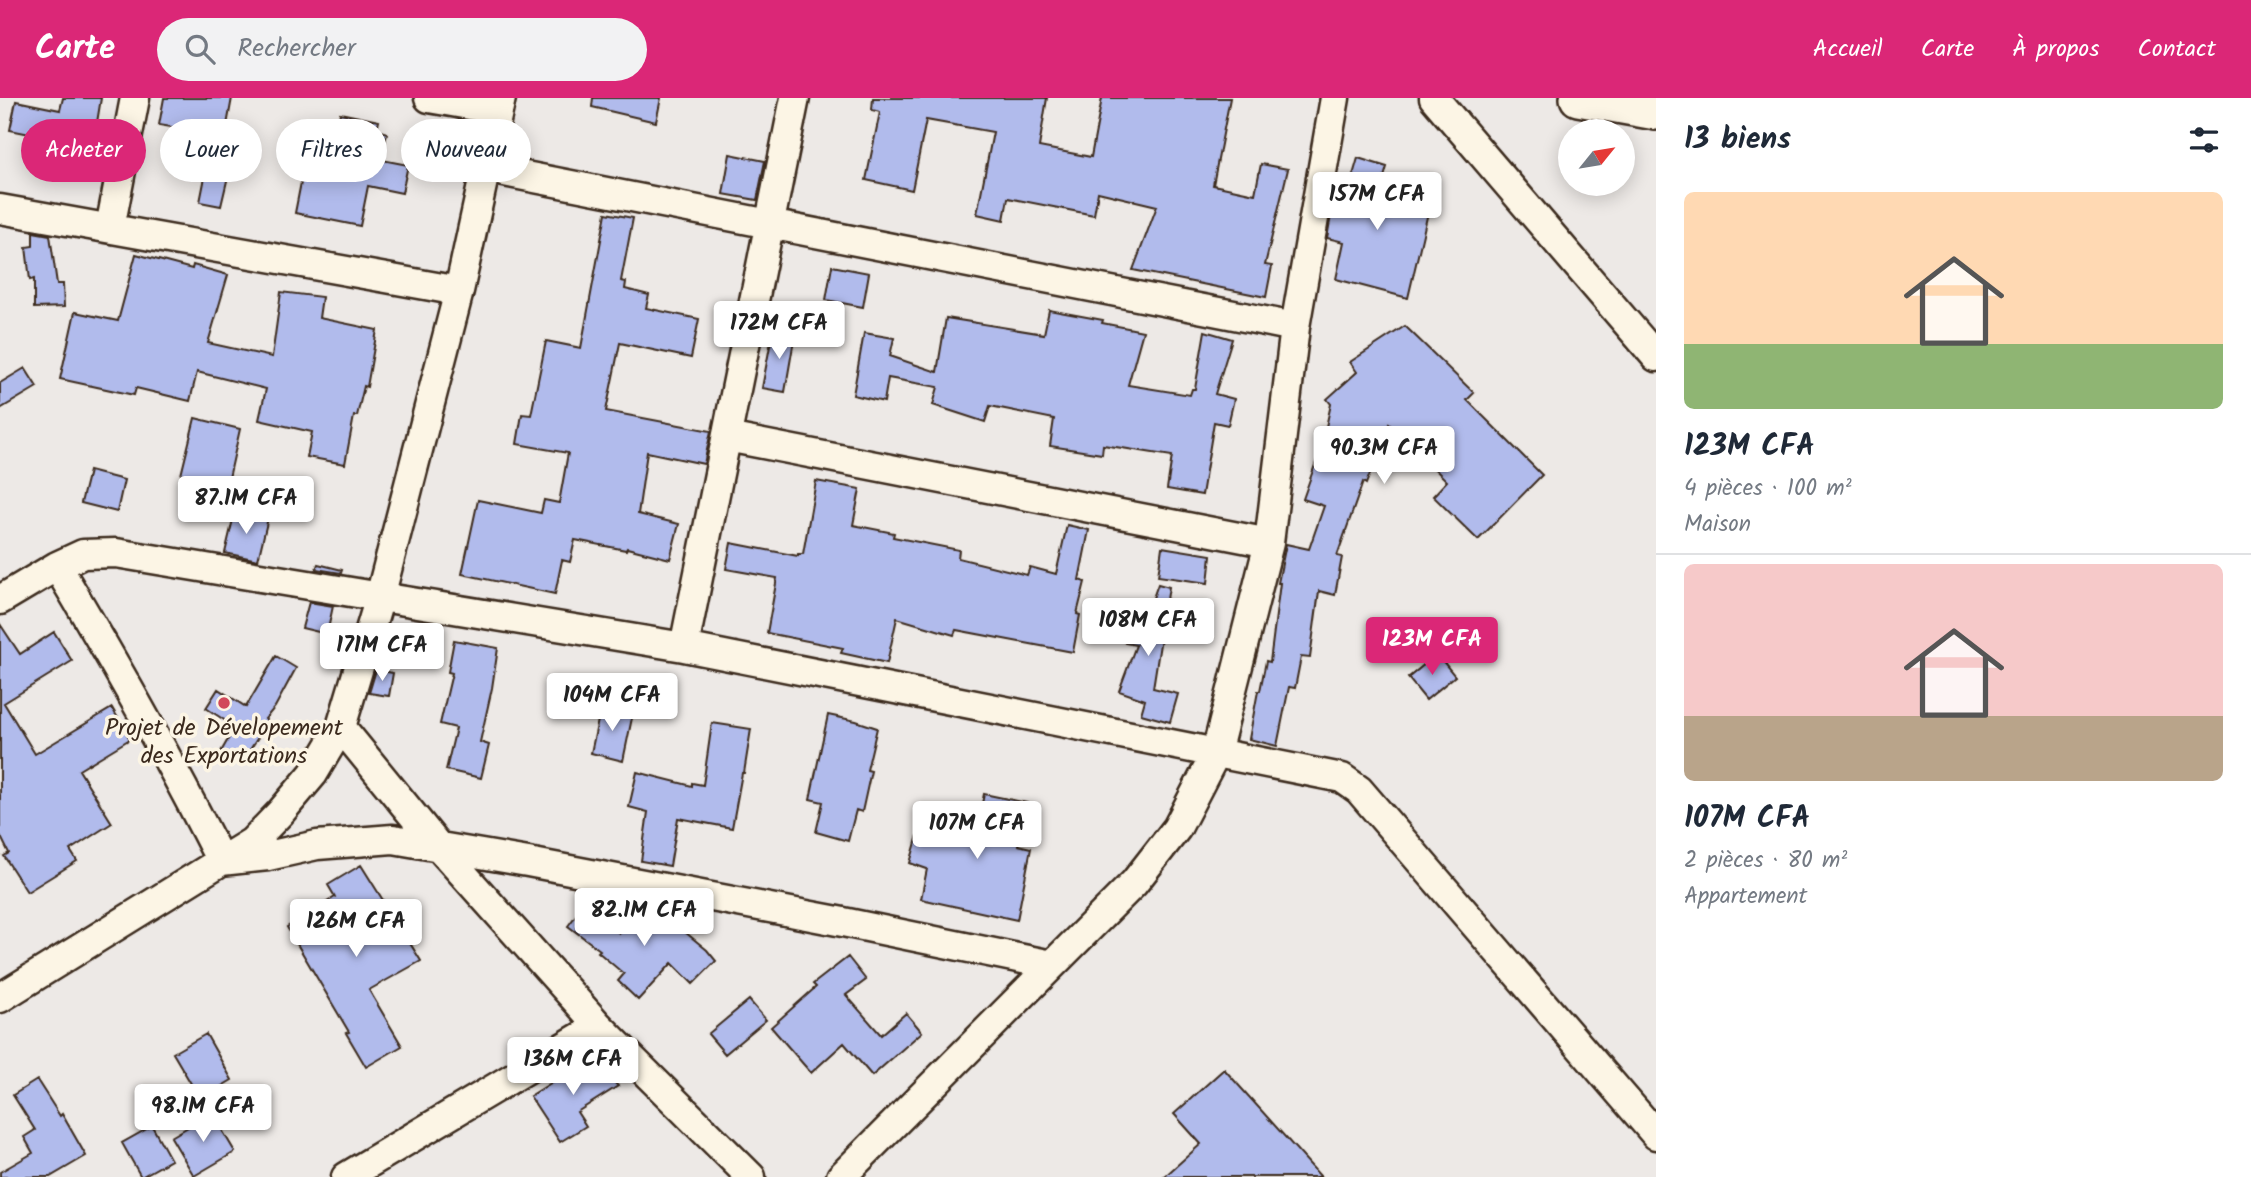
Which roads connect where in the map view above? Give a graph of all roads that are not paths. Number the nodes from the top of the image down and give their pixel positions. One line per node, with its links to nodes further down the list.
1 (135, 98): 13 (street)
2 (429, 98): 7 (street)
3 (795, 98): 12 (street)
4 (1335, 98): 15 (street)
5 (1434, 98): 16 (street)
6 (1577, 98): 8 (street)
7 (500, 104)
8 (1656, 112)
9 (531, 177): 12 (street)
10 (481, 182): 14 (street)
11 (0, 209): 13 (street)
12 (770, 225): 15 (street); 17 (street)
13 (110, 228): 14 (street)
14 (459, 291): 20 (street)
15 (1295, 327): 18 (street)
16 (1656, 357)
17 (727, 437): 18 (street); 22 (street)
18 (1269, 542): 24 (street)
19 (57, 566): 20 (street); 21 (street); 26 (street)
20 (380, 597): 22 (street); 23 (street)
21 (0, 600)
22 (684, 647): 24 (street)
23 (341, 727): 25 (street); 26 (street)
24 (1216, 753): 27 (street); 30 (street)
25 (439, 846): 26 (street); 27 (street); 29 (street)
26 (221, 861): 28 (street)
27 (1052, 965): 33 (street)
28 (1, 996)
29 (599, 1026): 31 (street); 32 (street)
30 (1656, 1135)
31 (346, 1177)
32 (751, 1177)
33 (841, 1177)

